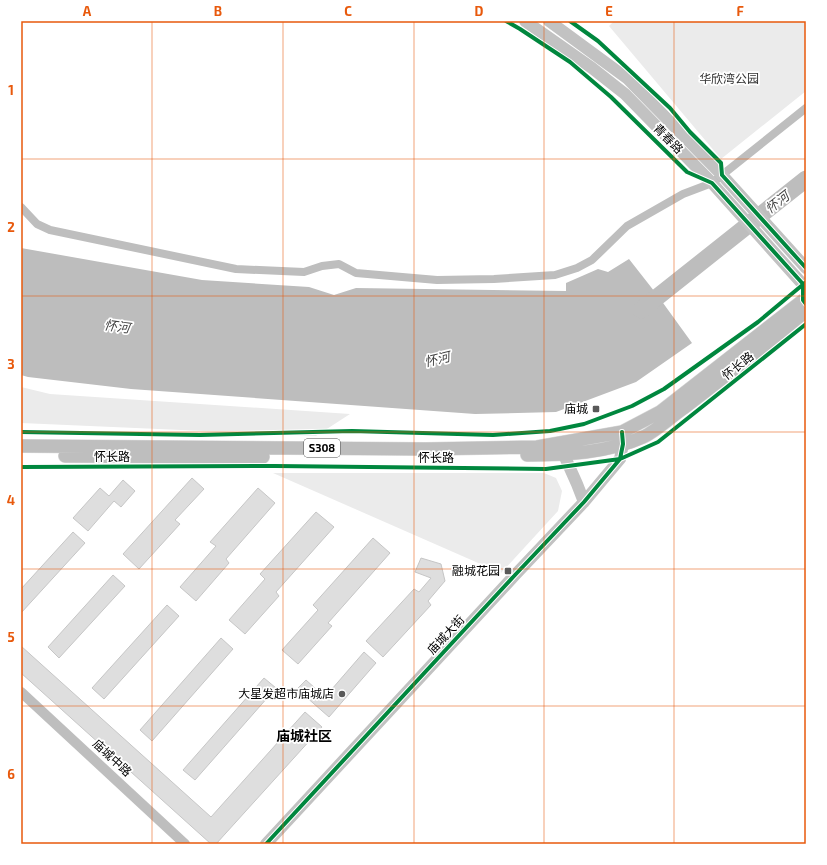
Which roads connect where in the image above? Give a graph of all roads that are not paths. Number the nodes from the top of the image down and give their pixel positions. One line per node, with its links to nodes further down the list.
1 (525, 21): 5 (main road, 青春路)
2 (549, 21): 4 (main road, 青春路)
3 (806, 108): 4 (street)
4 (722, 175): 5 (street); 7 (main road, 青春路)
5 (712, 183): 6 (street); 8 (main road, 青春路)
6 (21, 207)
7 (806, 268)
8 (805, 286)
9 (806, 298): 11 (main road, 怀长路 / S308)
10 (806, 311): 11 (main road, 怀长路 / S308)
11 (623, 438): 12 (main road, 怀长路 / S308); 15 (main road, 怀长路 / S308); 16 (main road, 庙城大街)
12 (558, 443): 13 (main road, 怀长路 / S308); 15 (main road)
13 (21, 446)
14 (21, 455): 15 (main road, 怀长路 / S308)
15 (565, 455): 16 (main road)
16 (584, 502): 19 (main road, 庙城大街)
17 (21, 692): 18 (street, 庙城中路)
18 (184, 844)
19 (266, 844)

